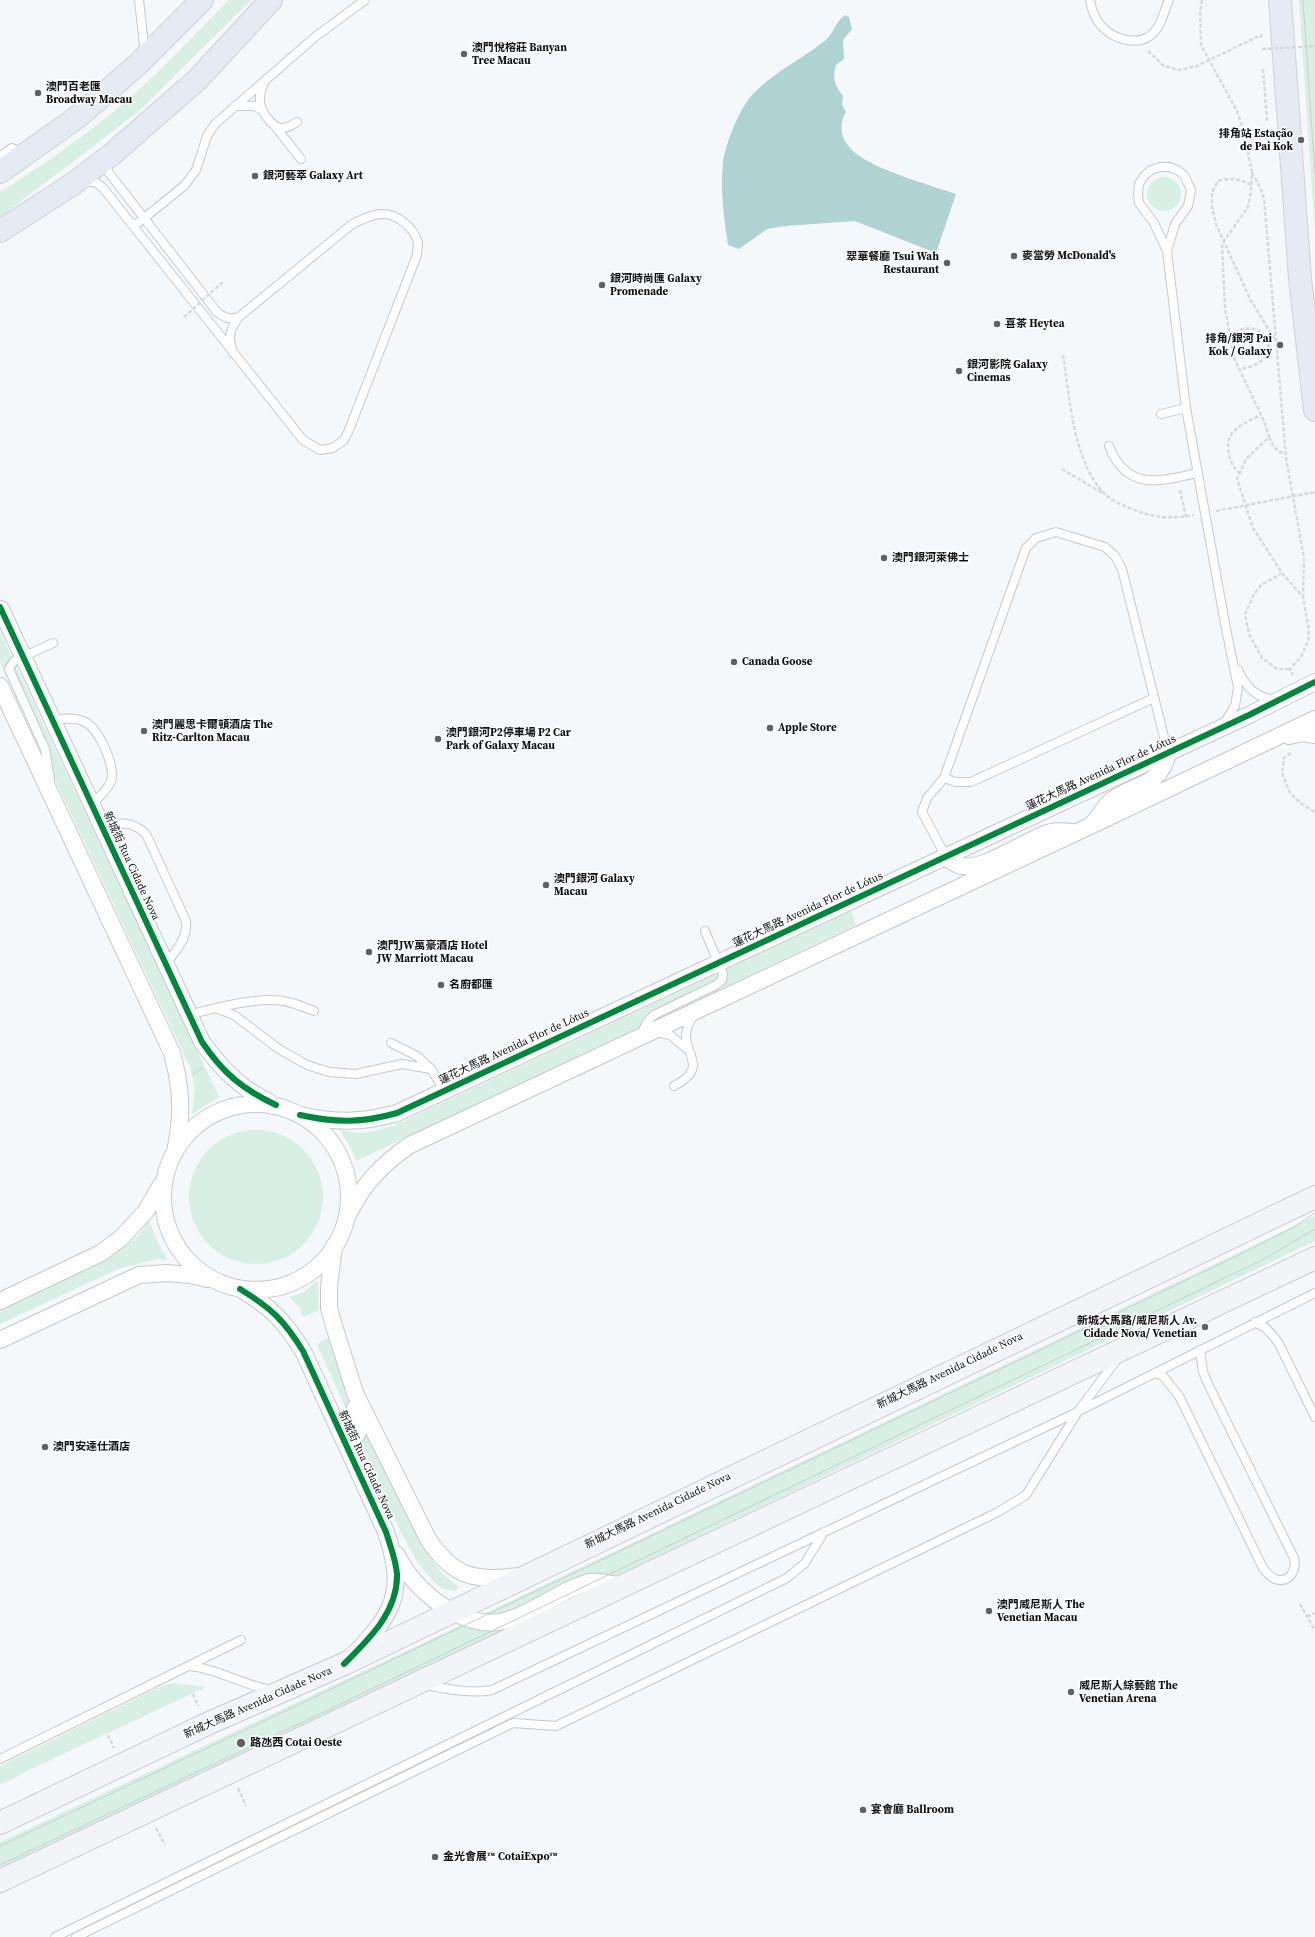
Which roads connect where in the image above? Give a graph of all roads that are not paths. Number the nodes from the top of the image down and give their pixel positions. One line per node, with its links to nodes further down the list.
1 (139, 0): 10 (lane)
2 (202, 0): 10 (main road)
3 (271, 0): 17 (main road)
4 (365, 0): 11 (lane)
5 (1090, 0): 9 (lane)
6 (1162, 0): 9 (lane)
7 (1169, 0): 9 (lane)
8 (1278, 5): 29 (main road)
9 (1162, 19)
10 (148, 44): 16 (main road)
11 (264, 82): 12 (lane); 13 (lane)
12 (235, 106): 13 (lane); 22 (lane)
13 (261, 109): 15 (lane)
14 (296, 122): 15 (lane)
15 (272, 123): 19 (lane)
16 (25, 155): 18 (lane); 20 (main road)
17 (110, 155): 21 (main road); 22 (lane)
18 (0, 156)
19 (301, 159)
20 (0, 172)
21 (74, 184): 23 (lane); 24 (main road)
22 (144, 218): 23 (lane); 26 (lane)
23 (131, 224): 27 (lane)
24 (0, 231)
25 (1167, 251): 25 (lane); 28 (lane)
26 (239, 317): 27 (lane); 27 (lane)
27 (233, 353)
28 (1186, 408): 30 (lane); 32 (lane)
29 (1315, 410)
30 (1161, 414)
31 (1109, 446): 32 (lane)
32 (1197, 473): 36 (lane)
33 (1, 609): 35 (street, 新城街 Rua Cidade Nova)
34 (53, 643): 35 (lane)
35 (23, 657): 42 (street, 新城街 Rua Cidade Nova); 48 (lane)
36 (1231, 657): 40 (lane); 43 (lane)
37 (1315, 682): 40 (street, 蓮花大馬路 Avenida Flor de Lótus)
38 (0, 686): 48 (street)
39 (1154, 698): 46 (lane); 47 (lane); 47 (lane)
40 (1281, 700): 43 (street, 蓮花大馬路 Avenida Flor de Lótus)
41 (1315, 719): 45 (street)
42 (52, 720): 49 (street, 新城街 Rua Cidade Nova); 49 (lane)
43 (1215, 731): 46 (street, 蓮花大馬路 Avenida Flor de Lótus)
44 (1315, 734): 45 (street)
45 (1274, 739): 51 (street)
46 (1168, 753): 51 (street); 52 (street, 蓮花大馬路 Avenida Flor de Lótus)
47 (944, 778): 52 (lane)
48 (54, 801): 68 (street)
49 (92, 805): 50 (street, 新城街 Rua Cidade Nova)
50 (101, 826): 55 (street, 新城街 Rua Cidade Nova); 55 (lane)
51 (1083, 829): 52 (street); 57 (street)
52 (946, 857): 54 (street, 蓮花大馬路 Avenida Flor de Lótus)
53 (705, 931): 54 (lane)
54 (719, 963): 60 (lane); 65 (street, 蓮花大馬路 Avenida Flor de Lótus)
55 (166, 964): 59 (street, 新城街 Rua Cidade Nova)
56 (216, 1008): 58 (lane); 59 (lane); 63 (lane)
57 (698, 1010): 60 (street); 62 (lane)
58 (314, 1011)
59 (189, 1015): 66 (street, 新城街 Rua Cidade Nova)
60 (647, 1034): 62 (lane); 71 (street)
61 (391, 1042): 63 (lane)
62 (687, 1048): 64 (lane)
63 (431, 1069): 65 (lane)
64 (674, 1086)
65 (445, 1091): 67 (street, 蓮花大馬路 Avenida Flor de Lótus)
66 (276, 1105): 67 (street, 新城街 Rua Cidade Nova); 68 (street)
67 (300, 1115): 71 (street)
68 (175, 1150): 69 (street)
69 (164, 1178): 74 (street); 77 (street)
70 (1315, 1197): 89 (main road, 新城大馬路 Avenida Cidade Nova)
71 (348, 1215): 72 (street)
72 (334, 1244): 75 (street); 83 (street, 新城街 Rua Cidade Nova)
73 (1315, 1258): 80 (main road)
74 (216, 1281): 75 (street); 79 (street)
75 (240, 1289): 86 (street, 新城街 Rua Cidade Nova)
76 (1315, 1293): 78 (lane)
77 (0, 1301)
78 (1255, 1322): 81 (lane); 85 (lane)
79 (0, 1340)
80 (1126, 1347): 84 (lane); 90 (main road)
81 (1200, 1350): 82 (lane); 82 (lane)
82 (1154, 1373): 84 (lane)
83 (356, 1393): 86 (street); 89 (street, 新城街 Rua Cidade Nova)
84 (1079, 1410): 87 (lane); 101 (lane)
85 (1315, 1417)
86 (346, 1445): 88 (street, 新城街 Rua Cidade Nova)
87 (825, 1531): 95 (lane); 100 (lane)
88 (386, 1532): 91 (street); 93 (street, 新城街 Rua Cidade Nova)
89 (525, 1575): 91 (main road, 新城大馬路 Avenida Cidade Nova)
90 (624, 1585): 91 (street); 95 (main road)
91 (452, 1611): 93 (main road, 新城大馬路 Avenida Cidade Nova)
92 (241, 1640): 94 (lane)
93 (344, 1664): 96 (main road, 新城大馬路 Avenida Cidade Nova)
94 (189, 1666): 96 (lane); 97 (lane)
95 (415, 1684): 99 (main road)
96 (286, 1689): 98 (main road, 新城大馬路 Avenida Cidade Nova)
97 (0, 1759)
98 (0, 1823)
99 (0, 1881)
100 (55, 1937)
101 (76, 1937)

